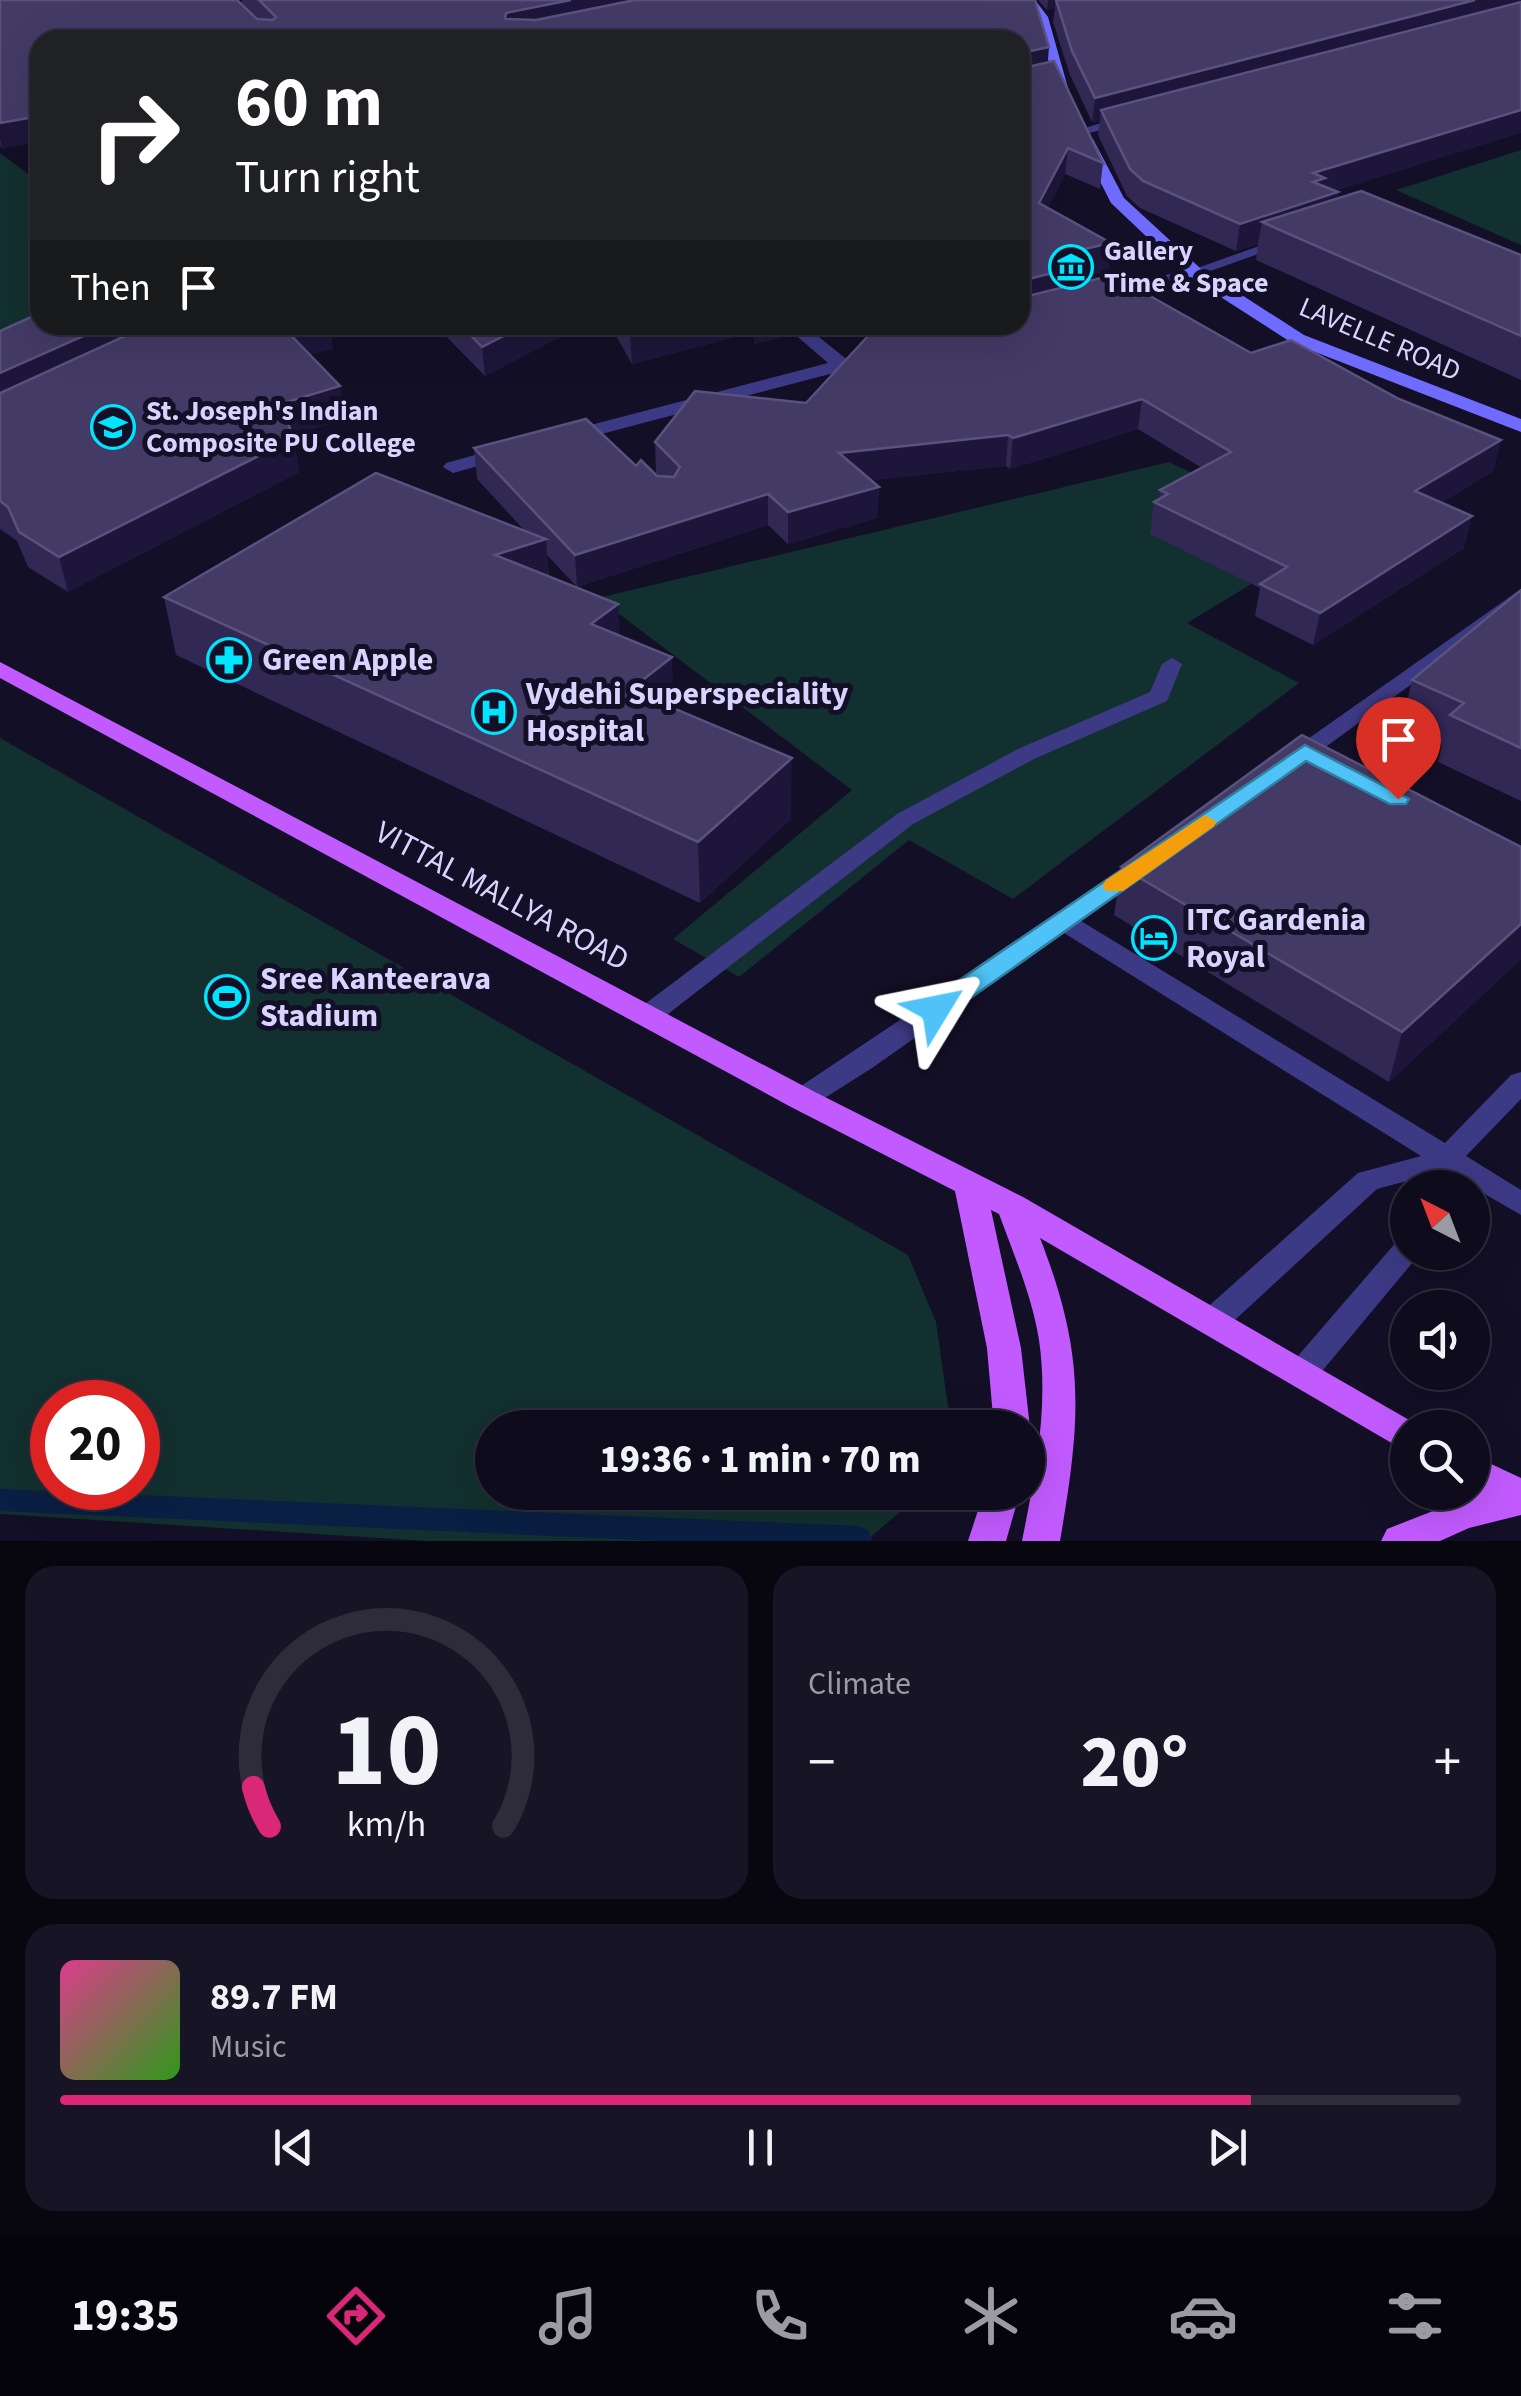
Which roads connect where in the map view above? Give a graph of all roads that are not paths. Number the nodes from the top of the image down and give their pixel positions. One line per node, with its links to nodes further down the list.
1 (1028, 0): 3 (street, LAVELLE ROAD)
2 (1154, 112): 3 (street)
3 (1082, 131): 5 (street, LAVELLE ROAD)
4 (1304, 235): 5 (lane)
5 (1194, 272): 6 (street); 10 (street, LAVELLE ROAD)
6 (1091, 299)
7 (806, 335): 9 (street)
8 (898, 350): 9 (street)
9 (842, 364): 11 (street)
10 (1521, 426)
11 (595, 430): 12 (street); 13 (street)
12 (619, 453)
13 (453, 467)
14 (1521, 595): 17 (lane)
15 (1172, 664): 20 (lane)
16 (0, 669): 20 (main road, VITTAL MALLYA ROAD)
17 (1273, 774)
18 (1160, 853): 19 (lane)
19 (1064, 921): 22 (lane); 23 (lane)
20 (650, 1014): 22 (main road, VITTAL MALLYA ROAD)
21 (1521, 1082): 24 (lane)
22 (802, 1099): 26 (main road, VITTAL MALLYA ROAD)
23 (1439, 1170)
24 (1447, 1170)
25 (1390, 1179): 31 (lane)
26 (970, 1186): 29 (main road, VITTAL MALLYA ROAD); 33 (main road)
27 (1490, 1192): 28 (lane)
28 (1521, 1204)
29 (1012, 1206): 31 (main road, VITTAL MALLYA ROAD); 39 (main road)
30 (1390, 1269): 32 (lane)
31 (1213, 1321): 32 (main road, VITTAL MALLYA ROAD)
32 (1302, 1373): 34 (main road, VITTAL MALLYA ROAD)
33 (1010, 1410)
34 (1390, 1424)
35 (1490, 1481): 36 (main road)
36 (1521, 1498): 40 (main road)
37 (996, 1510): 38 (main road)
38 (987, 1541)
39 (1040, 1541)
40 (1400, 1541)

